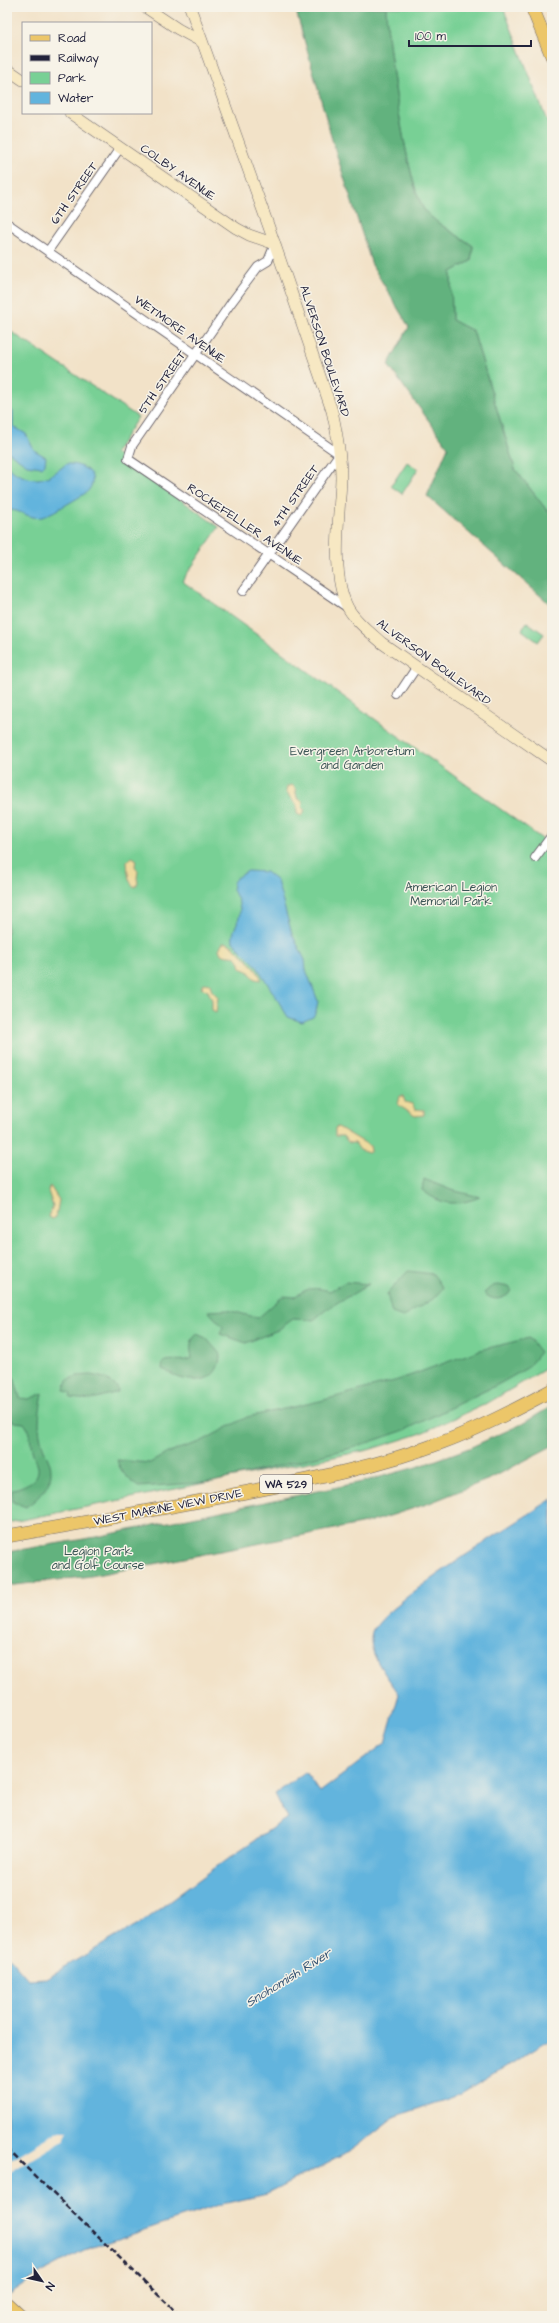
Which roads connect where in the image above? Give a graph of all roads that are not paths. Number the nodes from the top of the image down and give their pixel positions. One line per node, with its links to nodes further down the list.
1 (145, 7): 4 (main road)
2 (190, 7): 4 (main road, ALVERSON BOULEVARD)
3 (532, 7): 5 (main road)
4 (202, 42): 11 (main road, ALVERSON BOULEVARD)
5 (552, 56)
6 (7, 69): 7 (main road)
7 (22, 79)
8 (71, 114): 9 (main road, COLBY AVENUE)
9 (120, 148): 11 (main road, COLBY AVENUE); 12 (street, 6TH STREET)
10 (7, 223): 12 (street, WETMORE AVENUE)
11 (275, 244): 13 (street, 5TH STREET); 14 (main road, ALVERSON BOULEVARD)
12 (48, 251): 13 (street, WETMORE AVENUE)
13 (195, 355): 14 (street, WETMORE AVENUE); 15 (street, 5TH STREET)
14 (339, 454): 16 (street, 4TH STREET); 18 (main road, ALVERSON BOULEVARD)
15 (128, 458): 16 (street, ROCKEFELLER AVENUE)
16 (269, 556): 17 (street, 4TH STREET); 18 (street, ROCKEFELLER AVENUE)
17 (243, 591)
18 (348, 608): 19 (main road, ALVERSON BOULEVARD)
19 (416, 668): 20 (street); 21 (main road, ALVERSON BOULEVARD)
20 (398, 695)
21 (552, 761)
22 (552, 835): 23 (street)
23 (536, 858)
24 (552, 1390): 25 (main road, WEST MARINE VIEW DRIVE / WA 529)
25 (7, 1536)
26 (7, 2304): 27 (main road)
27 (20, 2316)

